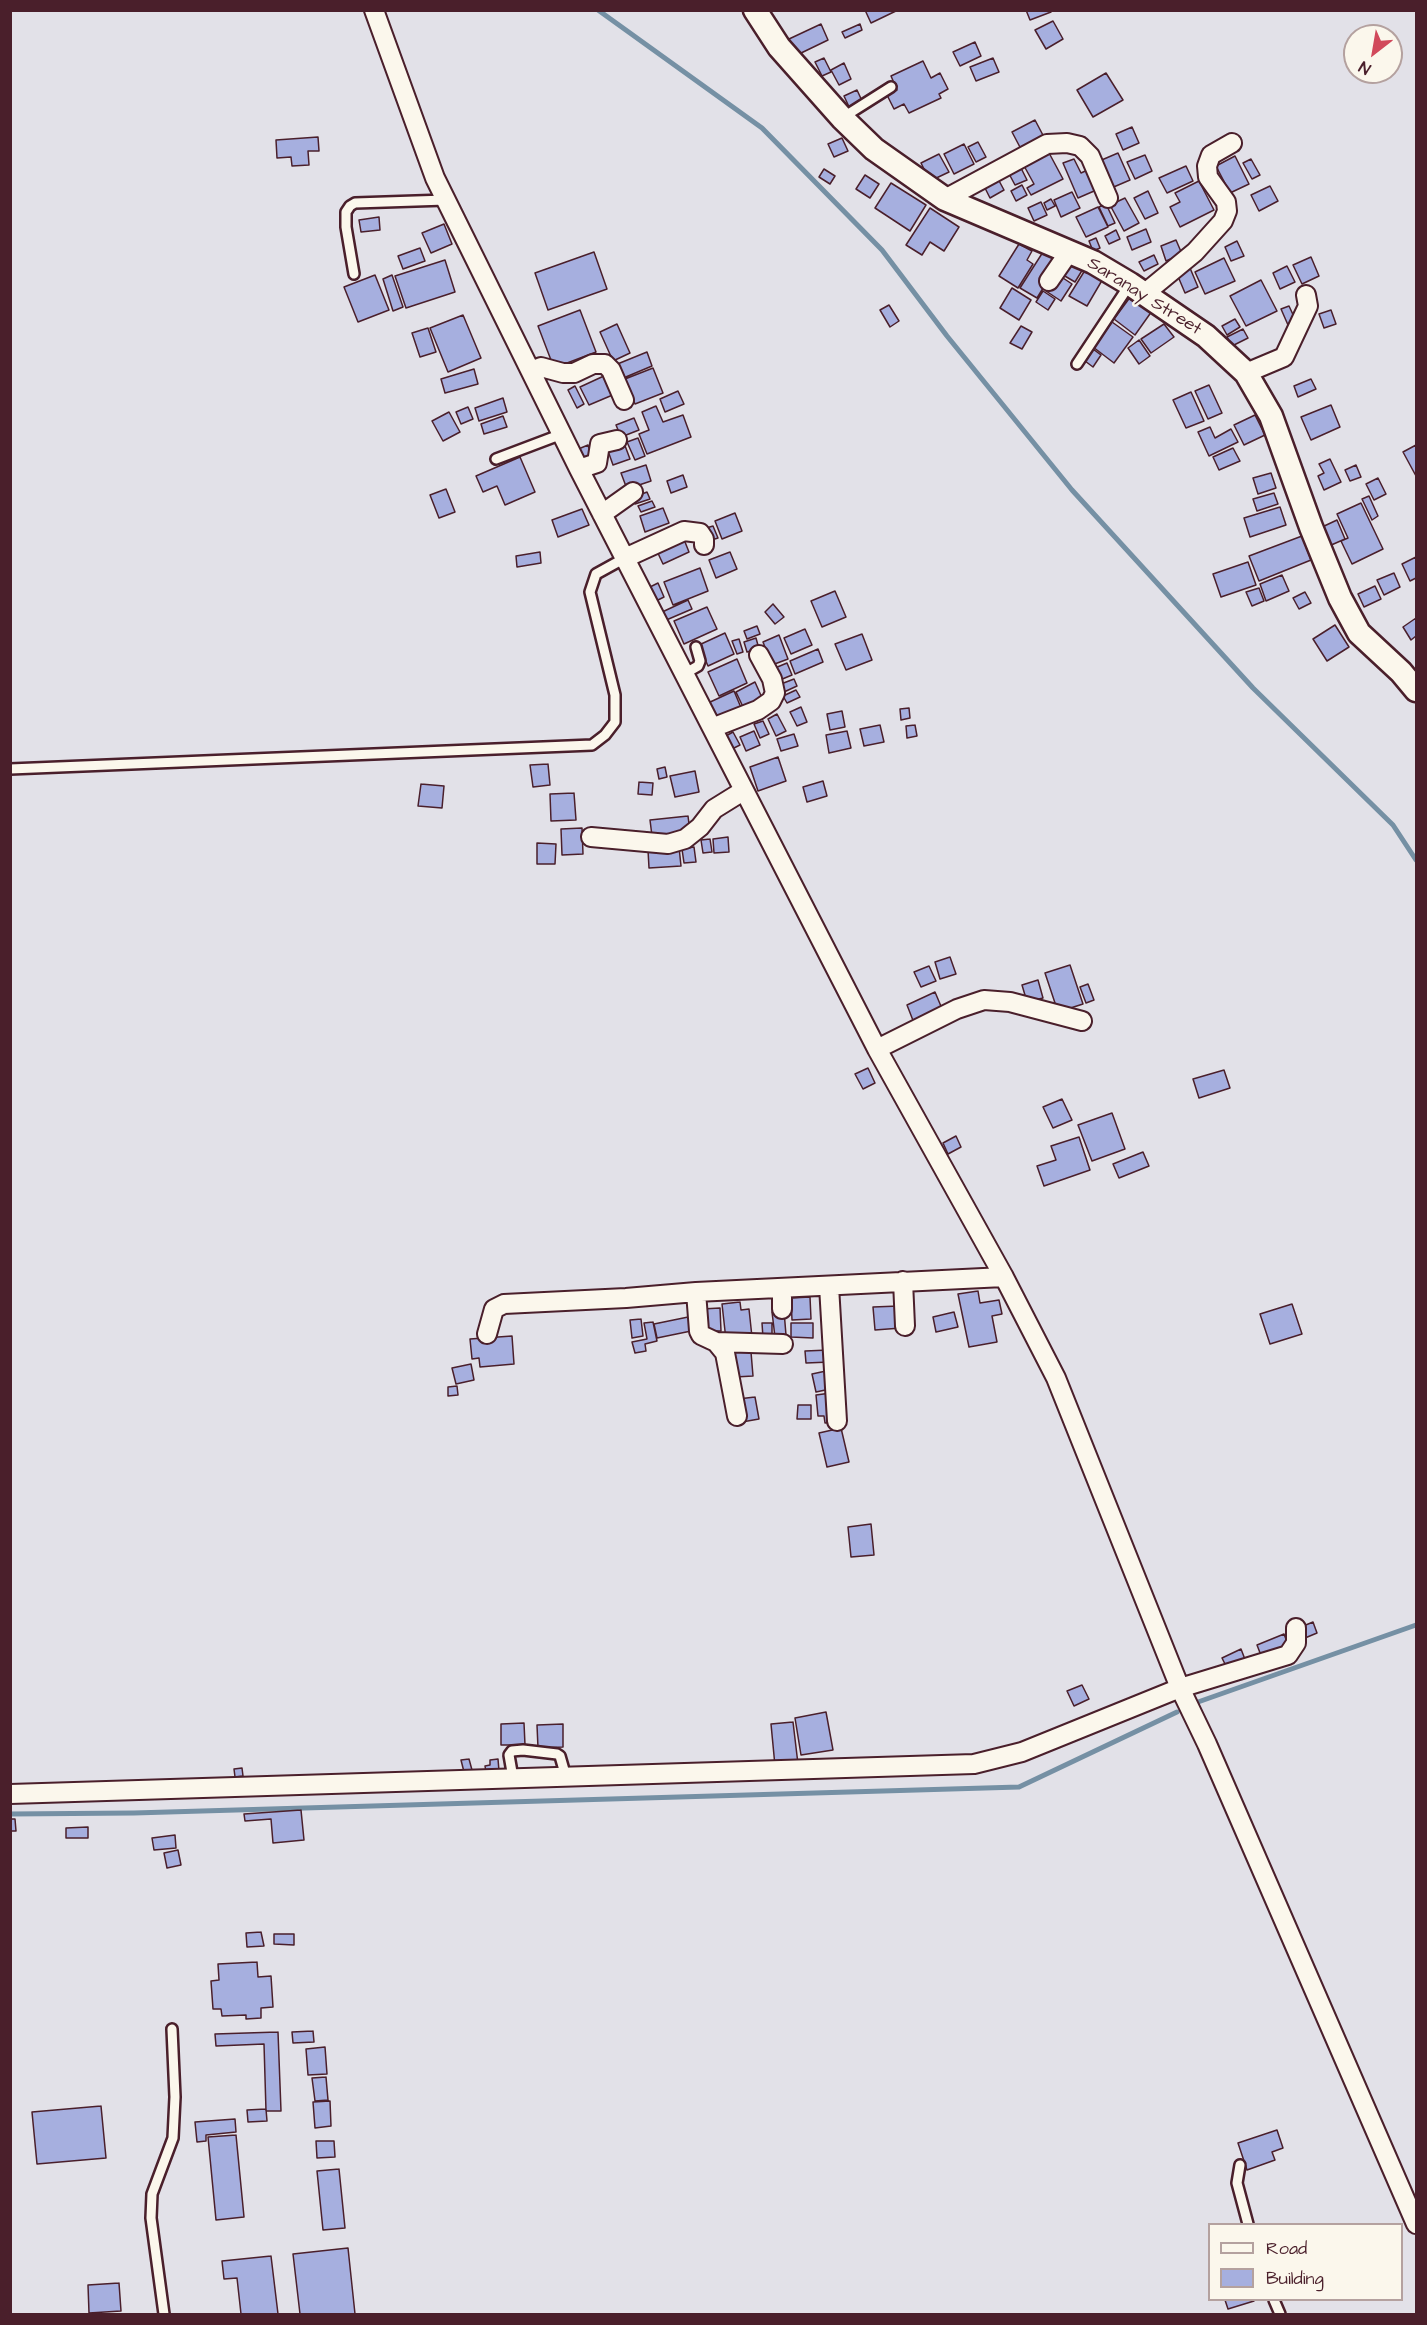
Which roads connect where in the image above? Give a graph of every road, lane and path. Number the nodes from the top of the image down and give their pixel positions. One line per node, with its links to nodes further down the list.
1 (374, 10): 7 (street)
2 (755, 10): 4 (street, Saranay Street)
3 (891, 87): 4 (lane)
4 (842, 118): 8 (street, Saranay Street)
5 (1232, 142): 12 (street)
6 (1108, 198): 8 (street)
7 (446, 200): 10 (lane); 15 (street)
8 (945, 200): 9 (street, Saranay Street)
9 (1069, 252): 11 (street); 12 (street, Saranay Street)
10 (354, 274)
11 (1049, 281)
12 (1137, 289): 14 (lane); 16 (street, Saranay Street)
13 (1306, 295): 16 (street)
14 (1077, 364)
15 (531, 371): 17 (street); 18 (street)
16 (1246, 373): 29 (street, Saranay Street)
17 (624, 400)
18 (562, 434): 20 (lane); 21 (street)
19 (617, 440): 21 (street)
20 (496, 459)
21 (579, 469): 23 (street)
22 (633, 492): 23 (street)
23 (602, 514): 25 (street)
24 (704, 545): 25 (street)
25 (625, 558): 28 (street); 31 (lane)
26 (696, 647): 28 (lane)
27 (759, 655): 30 (street)
28 (684, 674): 30 (street)
29 (1416, 690)
30 (712, 728): 32 (street)
31 (10, 769)
32 (743, 791): 33 (street); 35 (street)
33 (591, 837)
34 (1082, 1020): 35 (street)
35 (878, 1049): 36 (street)
36 (1004, 1277): 37 (street); 49 (street)
37 (903, 1281): 38 (street); 42 (street)
38 (829, 1286): 39 (street); 47 (street)
39 (782, 1288): 40 (street); 41 (street)
40 (696, 1292): 43 (street); 44 (street)
41 (782, 1309)
42 (905, 1326)
43 (487, 1334)
44 (716, 1342): 45 (street); 46 (street)
45 (783, 1344)
46 (737, 1416)
47 (837, 1421)
48 (1296, 1628): 49 (street)
49 (1180, 1688): 50 (street); 56 (street)
50 (566, 1777): 51 (street); 51 (lane)
51 (513, 1778): 52 (street)
52 (10, 1794)
53 (172, 2029): 57 (lane)
54 (1239, 2164): 55 (lane)
55 (1248, 2223)
56 (1416, 2224)
57 (164, 2314)

